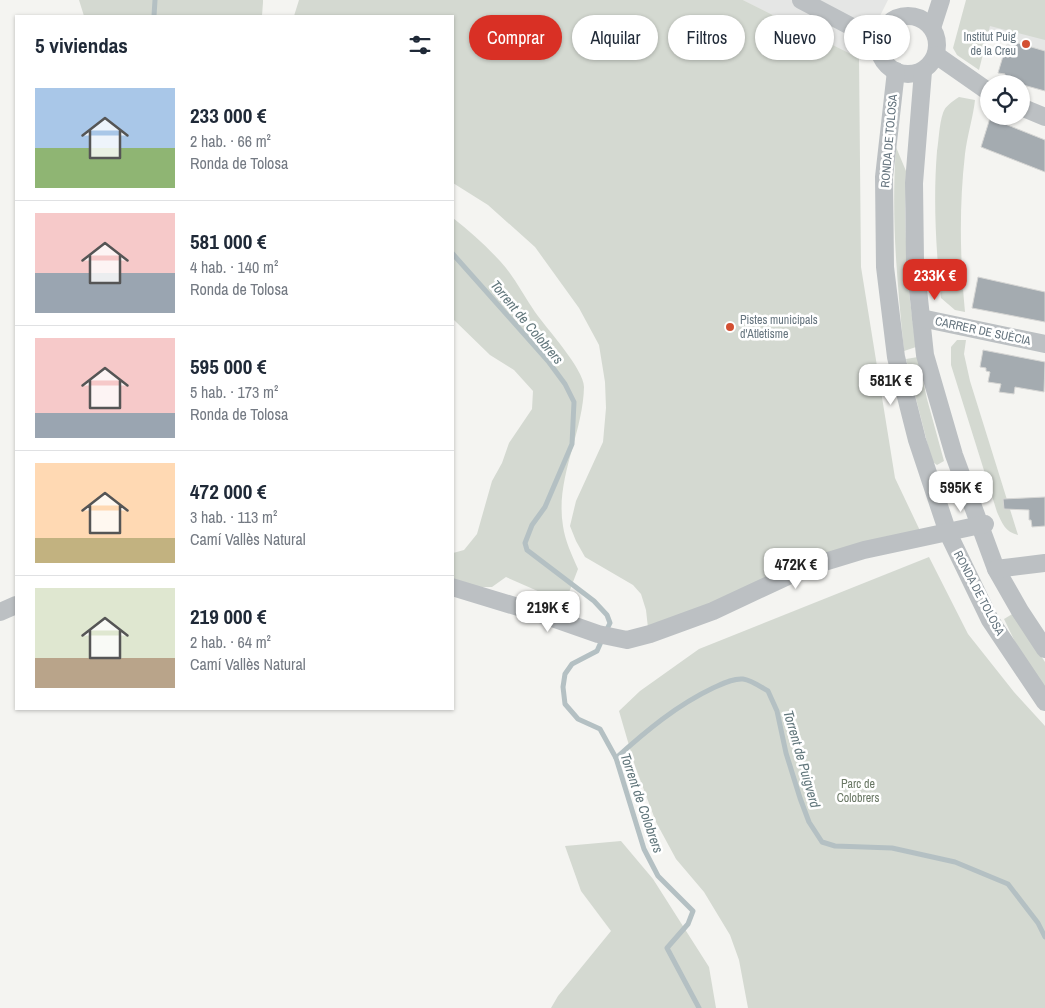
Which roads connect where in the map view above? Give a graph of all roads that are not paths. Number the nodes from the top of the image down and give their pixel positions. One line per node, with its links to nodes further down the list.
1 (801, 0): 4 (street)
2 (942, 0): 5 (street)
3 (910, 8): 5 (street)
4 (844, 23)
5 (932, 28): 6 (street)
6 (936, 55): 8 (street); 10 (street)
7 (884, 60): 9 (street)
8 (922, 70): 9 (street); 13 (street)
9 (896, 71): 16 (street, RONDA DE TOLOSA)
10 (980, 86)
11 (1030, 111): 12 (street)
12 (1045, 117)
13 (921, 318): 14 (street, CARRER DE SUÈCIA); 15 (street)
14 (1045, 344)
15 (983, 525): 16 (street, RONDA DE TOLOSA); 18 (street)
16 (948, 532): 19 (street); 23 (street, RONDA DE TOLOSA)
17 (1045, 563): 18 (street)
18 (996, 569): 22 (street)
19 (454, 588)
20 (15, 605): 21 (street)
21 (0, 612)
22 (1045, 650)
23 (1045, 702)

